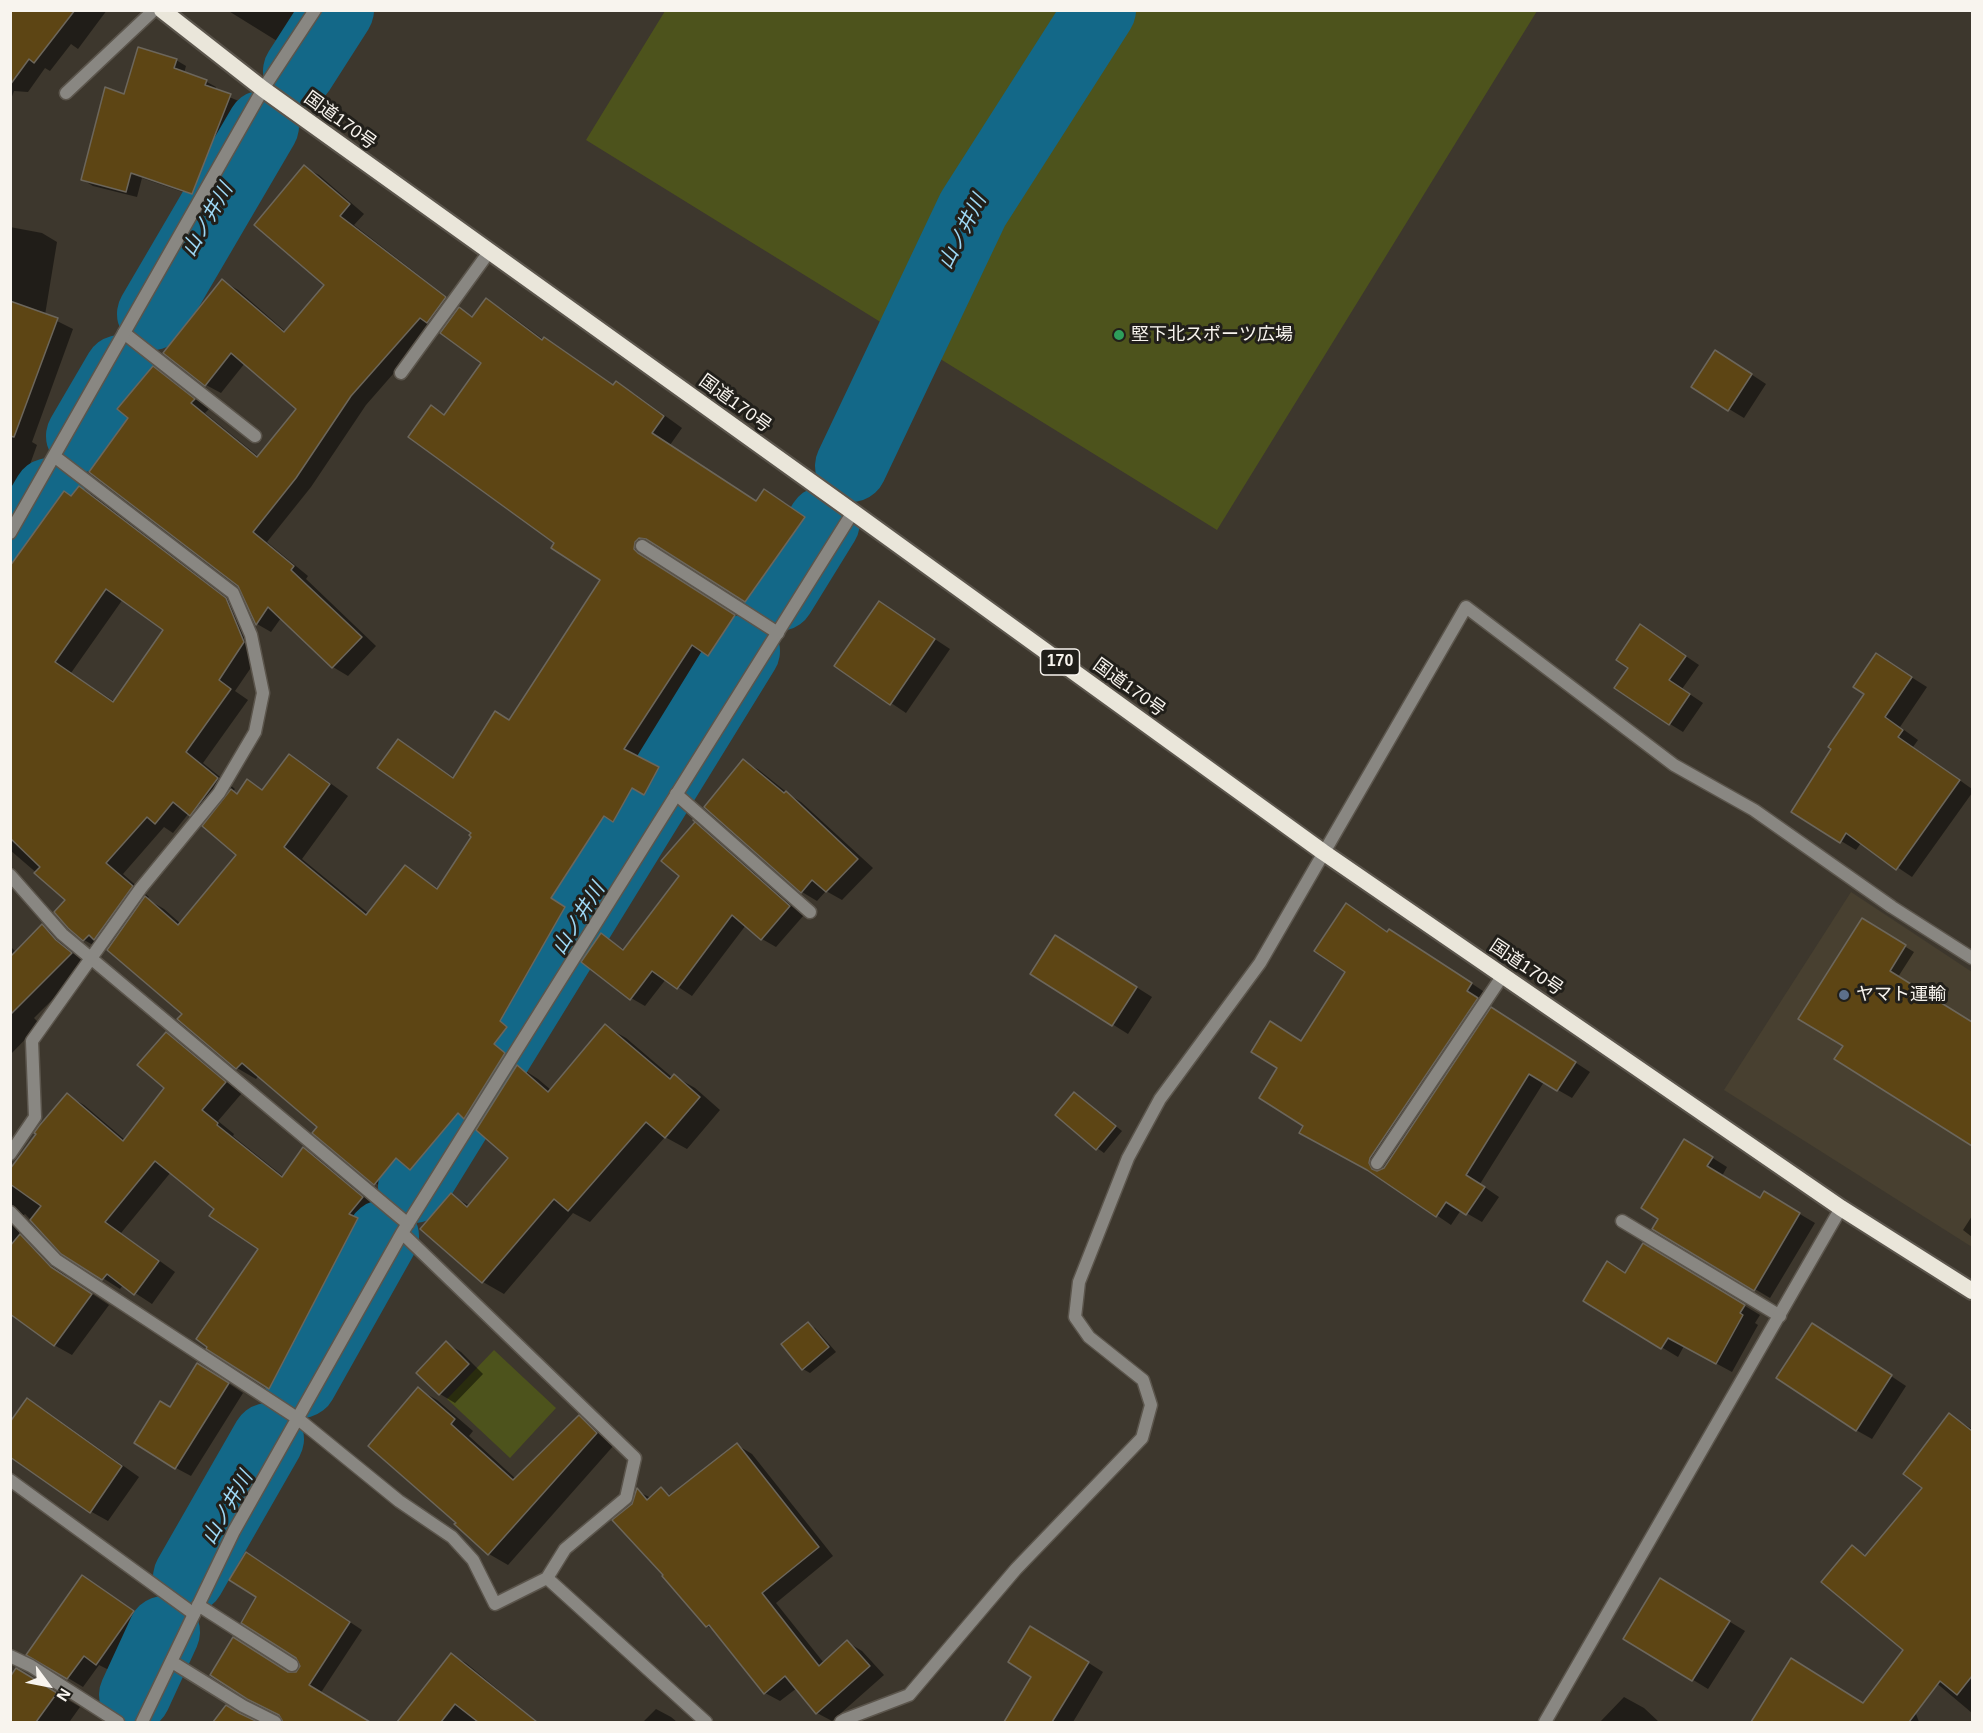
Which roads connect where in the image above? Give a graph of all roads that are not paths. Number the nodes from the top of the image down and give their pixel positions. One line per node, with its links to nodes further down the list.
1 (154, 10): 5 (street)
2 (162, 10): 4 (highway, 国道170号 / 170)
3 (315, 10): 4 (street)
4 (263, 89): 6 (highway, 国道170号 / 170); 7 (street)
5 (66, 93)
6 (489, 252): 8 (street); 11 (highway, 国道170号 / 170)
7 (124, 333): 9 (street); 10 (street)
8 (401, 373)
9 (255, 436)
10 (54, 456): 12 (street); 19 (street)
11 (853, 512): 14 (street); 16 (highway, 国道170号 / 170)
12 (10, 533)
13 (642, 546): 14 (street)
14 (778, 633): 15 (street)
15 (676, 794): 18 (street); 27 (street)
16 (1323, 852): 20 (street); 21 (highway, 国道170号 / 170); 41 (street)
17 (10, 875): 19 (street)
18 (810, 912)
19 (92, 957): 22 (street); 27 (street)
20 (1972, 958)
21 (1503, 975): 23 (street); 24 (highway, 国道170号 / 170)
22 (10, 1154)
23 (1377, 1163)
24 (1841, 1208): 28 (highway, 国道170号 / 170); 29 (street)
25 (10, 1212): 30 (street)
26 (1622, 1221): 29 (street)
27 (405, 1229): 30 (street); 32 (street)
28 (1972, 1291)
29 (1780, 1316): 42 (street)
30 (297, 1418): 32 (street); 33 (street)
31 (10, 1480): 33 (street)
32 (547, 1578): 40 (street)
33 (196, 1609): 35 (street); 36 (street)
34 (10, 1656): 37 (street)
35 (172, 1662): 38 (street); 39 (street)
36 (292, 1665)
37 (118, 1722)
38 (142, 1722)
39 (275, 1722)
40 (706, 1722)
41 (841, 1722)
42 (1545, 1722)

